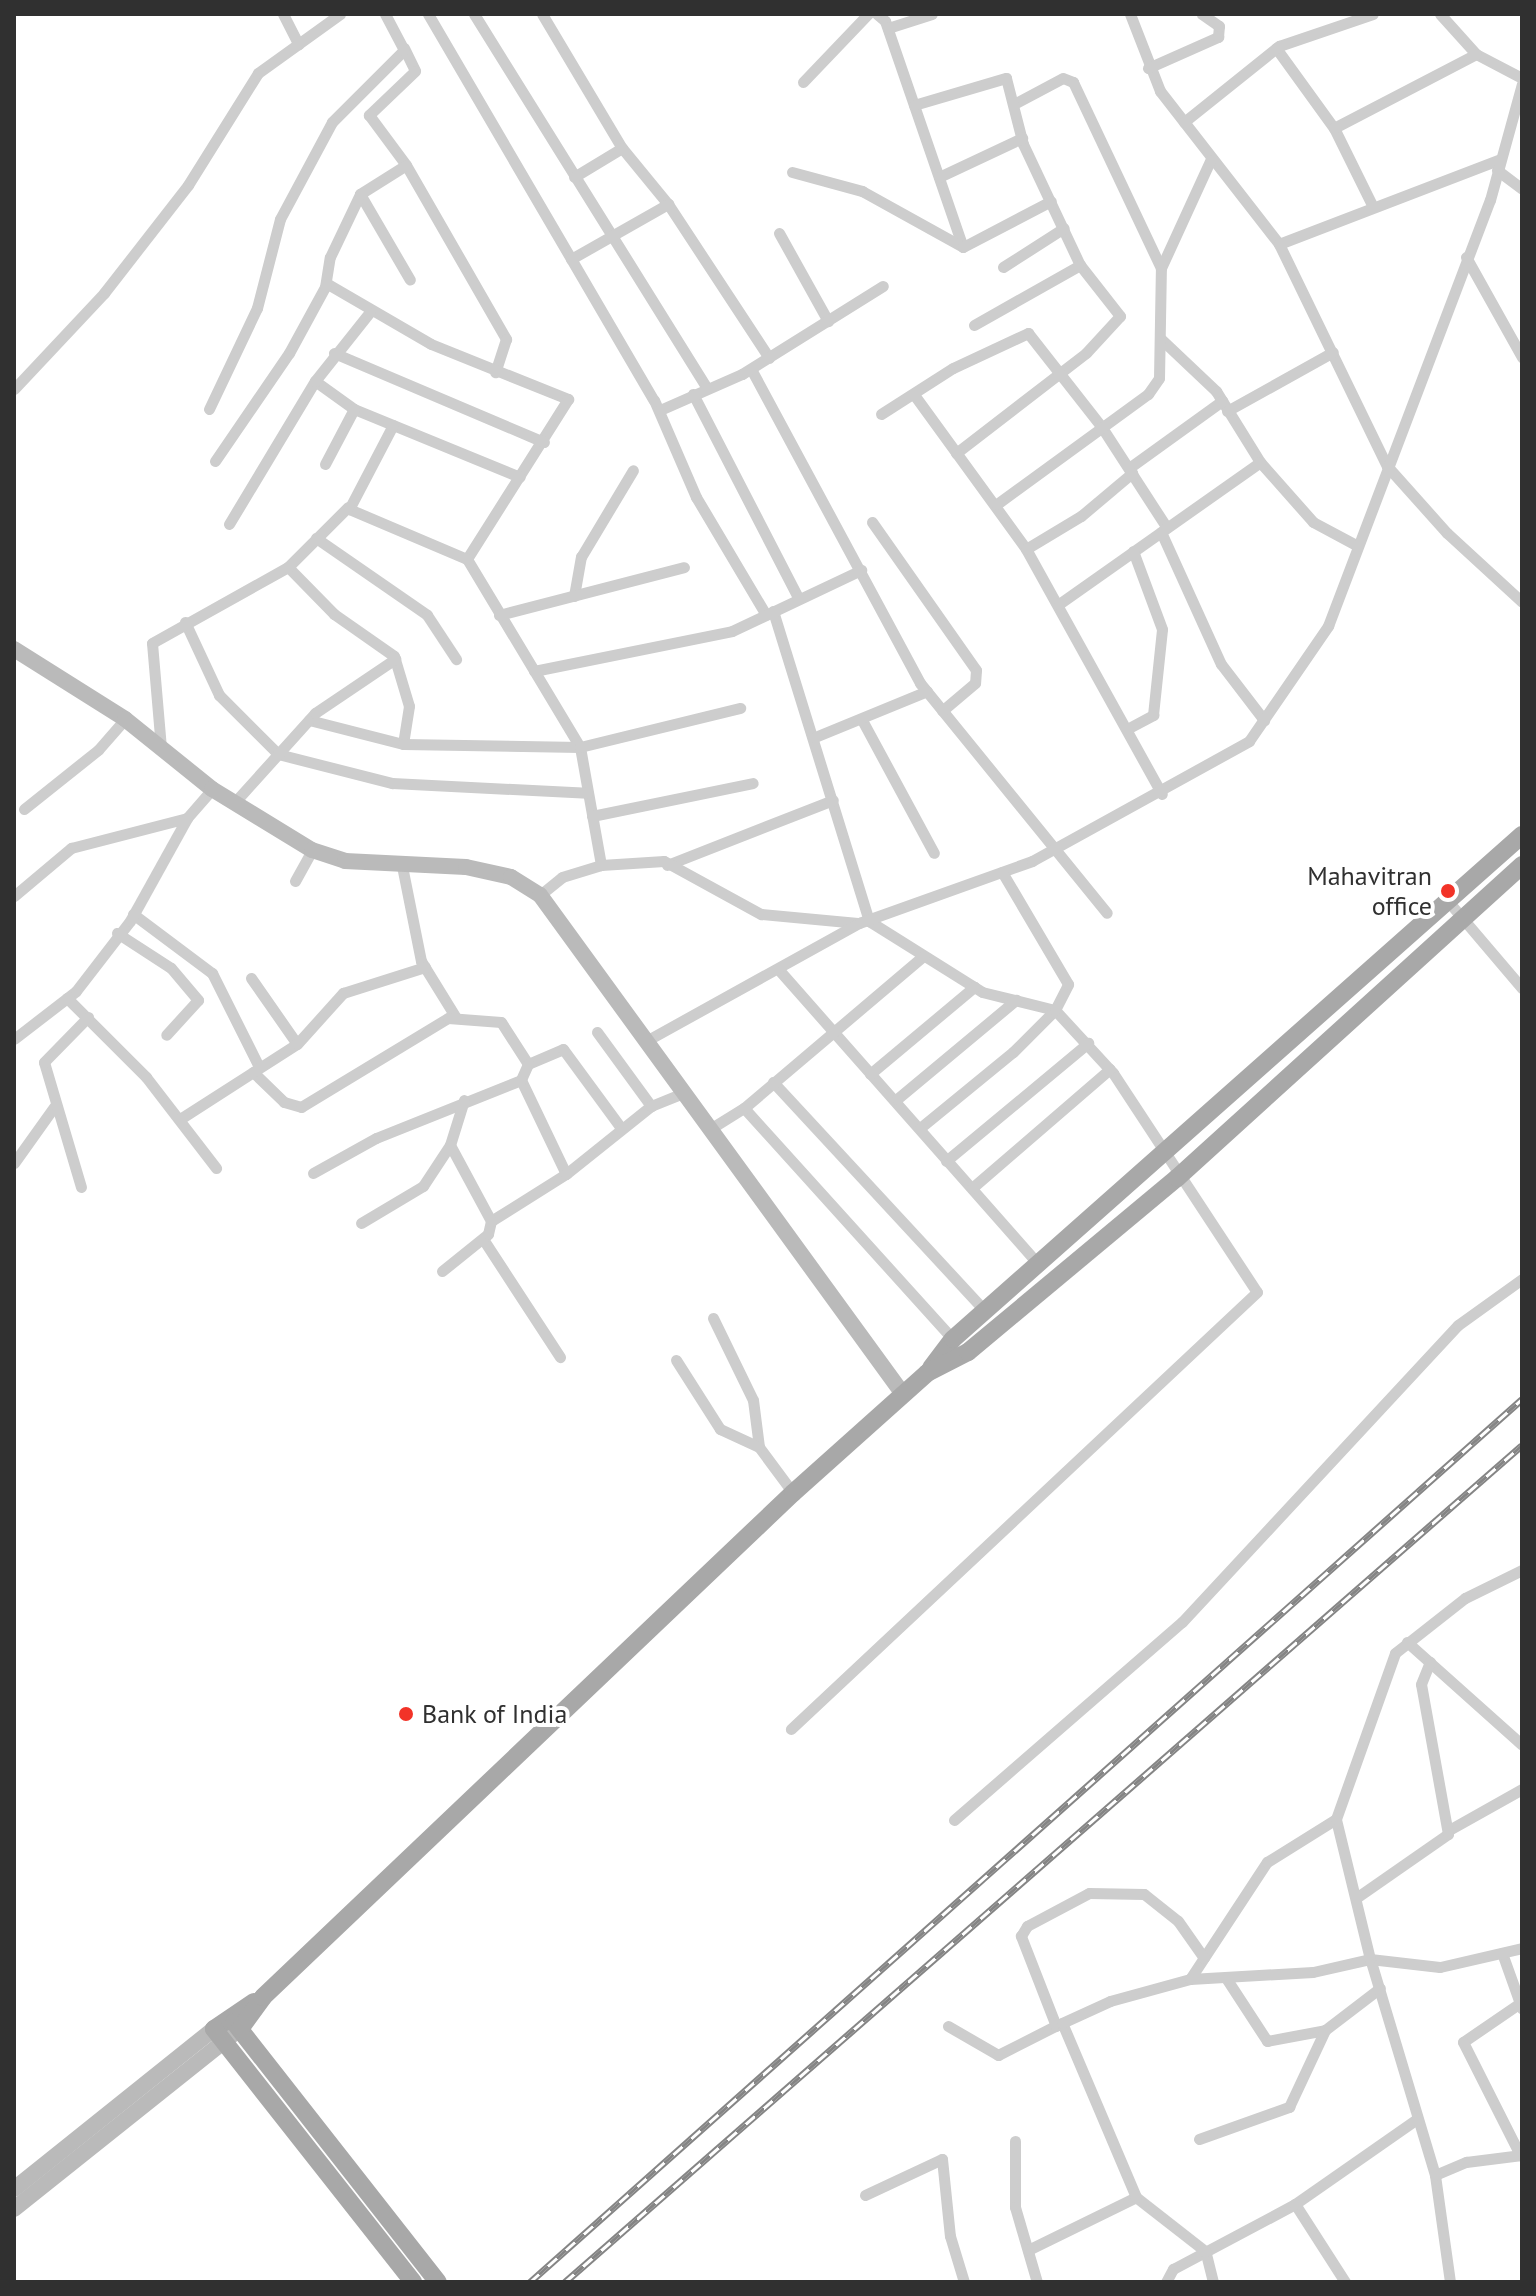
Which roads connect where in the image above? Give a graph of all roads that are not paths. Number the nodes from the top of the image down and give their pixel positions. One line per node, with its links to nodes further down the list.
1 (283, 14): 15 (street)
2 (340, 14): 15 (street)
3 (385, 14): 16 (street)
4 (428, 14): 46 (street)
5 (474, 14): 33 (street)
6 (542, 14): 28 (street)
7 (868, 14): 21 (street)
8 (877, 14): 14 (street)
9 (932, 14): 14 (street)
10 (1130, 14): 19 (street)
11 (1202, 14): 19 (street)
12 (1373, 14): 17 (street)
13 (1440, 14): 18 (street)
14 (888, 28): 24 (street)
15 (298, 44): 65 (street)
16 (404, 48): 31 (street); 70 (street)
17 (1276, 48): 25 (street); 26 (street)
18 (1476, 54): 20 (street); 26 (street)
19 (1148, 68): 25 (street)
20 (1522, 78)
21 (803, 82)
22 (1522, 84): 30 (street)
23 (1014, 104): 24 (street); 27 (street); 49 (street)
24 (914, 105): 34 (street)
25 (1184, 122): 29 (street)
26 (1334, 128): 39 (street)
27 (1022, 138): 34 (street); 37 (street)
28 (622, 148): 33 (street); 38 (street)
29 (1210, 161): 43 (street); 49 (street)
30 (1498, 164): 35 (street); 39 (street); 45 (street)
31 (406, 165): 36 (street); 62 (street)
32 (792, 172): 44 (street)
33 (574, 177): 42 (street)
34 (939, 177): 44 (street)
35 (1522, 189)
36 (360, 194): 50 (street); 51 (street)
37 (1051, 201): 40 (street); 44 (street)
38 (668, 204): 42 (street); 60 (street)
39 (1372, 205): 43 (street)
40 (1064, 228): 47 (street); 48 (street)
41 (779, 233): 54 (street)
42 (611, 240): 46 (street); 66 (street)
43 (1279, 244): 57 (street)
44 (963, 247)
45 (1466, 257): 59 (street); 81 (street)
46 (571, 259): 72 (street)
47 (1080, 265): 55 (street); 63 (street)
48 (1003, 267)
49 (1161, 268): 56 (street)
50 (410, 280)
51 (326, 283): 53 (street); 78 (street)
52 (883, 286): 54 (street)
53 (369, 313): 58 (street); 62 (street)
54 (828, 321): 60 (street)
55 (974, 325)
56 (1161, 339): 69 (street); 75 (street)
57 (1333, 352): 69 (street); 81 (street)
58 (334, 353): 64 (street); 76 (street)
59 (1522, 357)
60 (769, 358): 61 (street)
61 (751, 369): 66 (street); 97 (street)
62 (495, 372): 76 (street)
63 (1060, 374): 68 (street); 75 (street); 77 (street)
64 (315, 381): 71 (street); 88 (street)
65 (15, 386)
66 (706, 387): 67 (street)
67 (693, 394): 72 (street); 99 (street)
68 (915, 396): 73 (street); 77 (street)
69 (1224, 406): 79 (street); 83 (street)
70 (209, 409)
71 (354, 409): 74 (street); 80 (street)
72 (660, 410): 102 (street)
73 (881, 414)
74 (393, 425): 84 (street); 86 (street)
75 (1101, 426): 83 (street); 85 (street)
76 (544, 442): 84 (street)
77 (956, 453): 85 (street)
78 (215, 461)
79 (1260, 462): 89 (street); 91 (street)
80 (325, 464)
81 (1387, 466): 91 (street); 100 (street)
82 (633, 470): 98 (street)
83 (1130, 470): 89 (street); 92 (street)
84 (520, 477): 94 (street)
85 (997, 504): 92 (street)
86 (348, 507): 90 (street); 94 (street)
87 (872, 522): 111 (street)
88 (229, 524)
89 (1164, 530): 93 (street); 115 (street)
90 (316, 538): 95 (street); 107 (street)
91 (1356, 545): 115 (street)
92 (1026, 549): 101 (street)
93 (1133, 551): 101 (street); 116 (street)
94 (467, 559): 103 (street)
95 (288, 567): 104 (street); 106 (street)
96 (684, 567): 98 (street)
97 (861, 570): 99 (street); 109 (street)
98 (574, 596): 103 (street)
99 (798, 597): 102 (street)
100 (1521, 598)
101 (1059, 604): 116 (street)
102 (770, 613): 108 (street); 117 (street)
103 (499, 615): 108 (street)
104 (185, 622): 120 (street); 121 (street)
105 (14, 649): 112 (main road)
106 (395, 659): 113 (street); 118 (street)
107 (456, 659)
108 (534, 671): 119 (street)
109 (927, 691): 111 (street); 114 (street)
110 (740, 708): 119 (street)
111 (942, 711): 132 (street)
112 (125, 719): 120 (main road); 128 (street)
113 (309, 720): 118 (street); 121 (street)
114 (862, 720): 117 (street); 134 (street)
115 (1264, 720): 125 (street)
116 (1127, 729): 125 (street)
117 (815, 737): 126 (street)
118 (403, 744): 119 (street)
119 (580, 747): 124 (street)
120 (161, 748): 123 (main road)
121 (278, 754): 124 (street); 127 (street)
122 (753, 783): 129 (street)
123 (212, 789): 127 (main road); 130 (street)
124 (587, 793): 129 (street)
125 (1162, 794): 132 (street)
126 (833, 800): 136 (street); 147 (street)
127 (234, 803): 133 (main road)
128 (24, 809)
129 (592, 816): 135 (street)
130 (187, 818): 141 (street); 145 (street)
131 (1522, 835): 143 (main road)
132 (1051, 849): 139 (street); 144 (street)
133 (312, 850): 138 (main road); 140 (street)
134 (934, 853)
135 (601, 865): 136 (street); 142 (street)
136 (667, 865): 147 (street)
137 (1522, 865): 146 (main road)
138 (402, 866): 142 (main road); 150 (street)
139 (1002, 872): 147 (street); 157 (street)
140 (295, 881)
141 (15, 895)
142 (540, 895): 164 (main road)
143 (1447, 900): 146 (street); 184 (main road)
144 (1107, 913)
145 (133, 914): 148 (street); 169 (street)
146 (1463, 917): 154 (street); 190 (main road)
147 (864, 922): 149 (street); 151 (street)
148 (117, 933): 155 (street); 162 (street)
149 (923, 956): 153 (street); 161 (street)
150 (425, 967): 158 (street); 166 (street)
151 (779, 970): 161 (street); 164 (street)
152 (251, 978): 166 (street)
153 (974, 987): 156 (street); 170 (street)
154 (1522, 988)
155 (71, 995): 159 (street); 163 (street)
156 (1016, 1000): 157 (street); 174 (street)
157 (1055, 1010): 165 (street); 181 (street)
158 (455, 1016): 167 (street); 169 (street)
159 (88, 1017): 176 (street); 179 (street)
160 (597, 1032): 177 (street)
161 (832, 1034): 170 (street); 172 (street)
162 (166, 1035)
163 (14, 1039)
164 (646, 1041): 173 (main road)
165 (1088, 1043): 168 (street); 185 (street)
166 (297, 1044): 169 (street)
167 (528, 1064): 171 (street); 180 (street)
168 (1110, 1069): 184 (street); 192 (street)
169 (254, 1072): 179 (street)
170 (870, 1074): 174 (street)
171 (521, 1080): 175 (street); 189 (street)
172 (773, 1082): 178 (street); 199 (street)
173 (684, 1093): 177 (street); 182 (main road)
174 (897, 1099): 181 (street)
175 (464, 1100): 183 (street); 188 (street)
176 (54, 1106): 186 (street); 191 (street)
177 (651, 1106): 180 (street)
178 (744, 1108): 182 (street); 201 (street)
179 (180, 1119): 187 (street)
180 (621, 1128): 189 (street)
181 (920, 1128): 185 (street)
182 (710, 1129): 205 (main road)
183 (450, 1145): 193 (street); 194 (street)
184 (1162, 1155): 190 (street); 196 (main road)
185 (946, 1161): 192 (street)
186 (14, 1163)
187 (216, 1168)
188 (313, 1173)
189 (566, 1174): 193 (street)
190 (1177, 1178): 204 (main road); 211 (street)
191 (81, 1187)
192 (972, 1188): 196 (street)
193 (491, 1221): 195 (street)
194 (361, 1223)
195 (483, 1239): 197 (street); 202 (street)
196 (1039, 1265): 199 (main road)
197 (442, 1271)
198 (1522, 1279): 215 (street)
199 (985, 1311): 201 (main road)
200 (713, 1318): 206 (street)
201 (953, 1339): 204 (main road)
202 (560, 1357)
203 (676, 1360): 206 (street)
204 (927, 1373): 205 (main road)
205 (903, 1394): 207 (main road)
206 (759, 1447): 207 (street)
207 (793, 1493): 226 (main road)
208 (1522, 1570): 209 (street)
209 (1407, 1642): 210 (street); 214 (street)
210 (1430, 1662): 212 (street); 216 (street)
211 (791, 1729)
212 (1522, 1745)
213 (1522, 1789): 216 (street)
214 (1336, 1819): 217 (street); 220 (street)
215 (954, 1820)
216 (1449, 1830): 217 (street)
217 (1356, 1898): 221 (street)
218 (1522, 1948): 219 (street)
219 (1502, 1953): 221 (street); 225 (street)
220 (1204, 1958): 223 (street); 227 (street)
221 (1370, 1959): 222 (street); 224 (street)
222 (1226, 1978): 223 (street); 229 (street)
223 (1190, 1979): 227 (street)
224 (1380, 1988): 229 (street); 231 (street)
225 (1521, 2006): 234 (street)
226 (234, 2023): 230 (main road); 244 (main road)
227 (1059, 2024): 228 (street); 238 (street)
228 (948, 2026)
229 (1325, 2030): 232 (street)
230 (220, 2036): 236 (main road); 240 (main road); 243 (main road)
231 (1417, 2119): 235 (street); 239 (street)
232 (1199, 2139)
233 (1015, 2141): 241 (street)
234 (1521, 2155): 235 (street)
235 (1435, 2175): 250 (street)
236 (14, 2189)
237 (865, 2195): 245 (street)
238 (1136, 2197): 241 (street); 242 (street)
239 (1295, 2204): 242 (street); 249 (street)
240 (14, 2209)
241 (1028, 2250): 246 (street)
242 (1205, 2251): 247 (street); 248 (street)
243 (413, 2282)
244 (437, 2282)
245 (964, 2282)
246 (1037, 2282)
247 (1166, 2282)
248 (1213, 2282)
249 (1345, 2282)
250 (1450, 2282)

